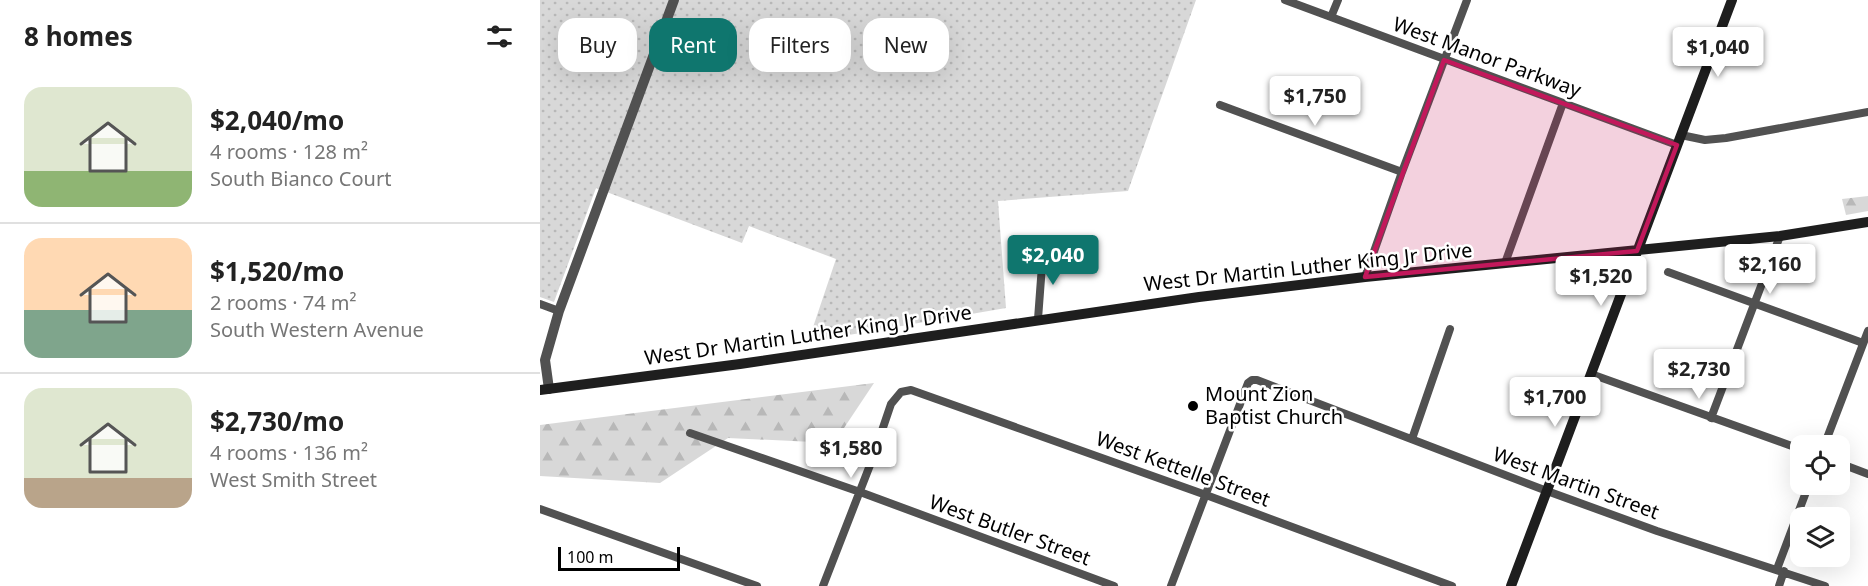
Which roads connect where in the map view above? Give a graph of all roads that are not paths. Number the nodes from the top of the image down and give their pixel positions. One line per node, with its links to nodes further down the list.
1 (674, 0): 22 (street)
2 (1285, 0): 6 (street, West Manor Parkway)
3 (1338, 0): 6 (street)
4 (1467, 0): 7 (street)
5 (1732, 0): 11 (main road)
6 (1331, 17): 7 (street, West Manor Parkway)
7 (1444, 60): 8 (street, West Manor Parkway); 12 (street)
8 (1563, 102): 11 (street, West Manor Parkway); 17 (street)
9 (1220, 105): 12 (street)
10 (1868, 112): 11 (street, West Manor Parkway)
11 (1679, 140): 15 (main road)
12 (1402, 172): 19 (street)
13 (1868, 222): 14 (main road, West Dr Martin Luther King Jr Drive)
14 (1780, 237): 15 (main road, West Dr Martin Luther King Jr Drive); 20 (street)
15 (1637, 251): 17 (main road, West Dr Martin Luther King Jr Drive); 27 (main road)
16 (1043, 252): 23 (street)
17 (1505, 263): 19 (main road, West Dr Martin Luther King Jr Drive)
18 (1668, 272): 20 (street)
19 (1365, 278): 23 (main road, West Dr Martin Luther King Jr Drive)
20 (1755, 303): 26 (street); 29 (street)
21 (540, 304): 22 (street)
22 (559, 310): 28 (street)
23 (1038, 319): 28 (main road, West Dr Martin Luther King Jr Drive)
24 (1450, 329): 32 (street)
25 (1868, 331): 26 (street)
26 (1863, 343): 31 (street)
27 (1590, 374): 29 (street); 36 (main road)
28 (544, 389)
29 (1711, 418): 33 (street)
30 (690, 433): 37 (street, West Butler Street)
31 (1828, 435)
32 (1412, 439): 36 (street, West Martin Street); 38 (street, West Martin Street)
33 (1790, 446)
34 (1850, 467): 35 (street)
35 (1868, 474)
36 (1547, 491): 41 (street, West Martin Street); 47 (main road)
37 (860, 492): 38 (street, West Kettelle Street); 43 (street); 44 (street, West Butler Street)
38 (1206, 495): 45 (street); 46 (street, West Kettelle Street)
39 (1805, 495): 41 (street)
40 (540, 509): 42 (street)
41 (1780, 570): 48 (street); 49 (street, West Martin Street)
42 (757, 586)
43 (823, 586)
44 (1114, 586)
45 (1171, 586)
46 (1452, 586)
47 (1511, 586)
48 (1779, 586)
49 (1825, 586)

